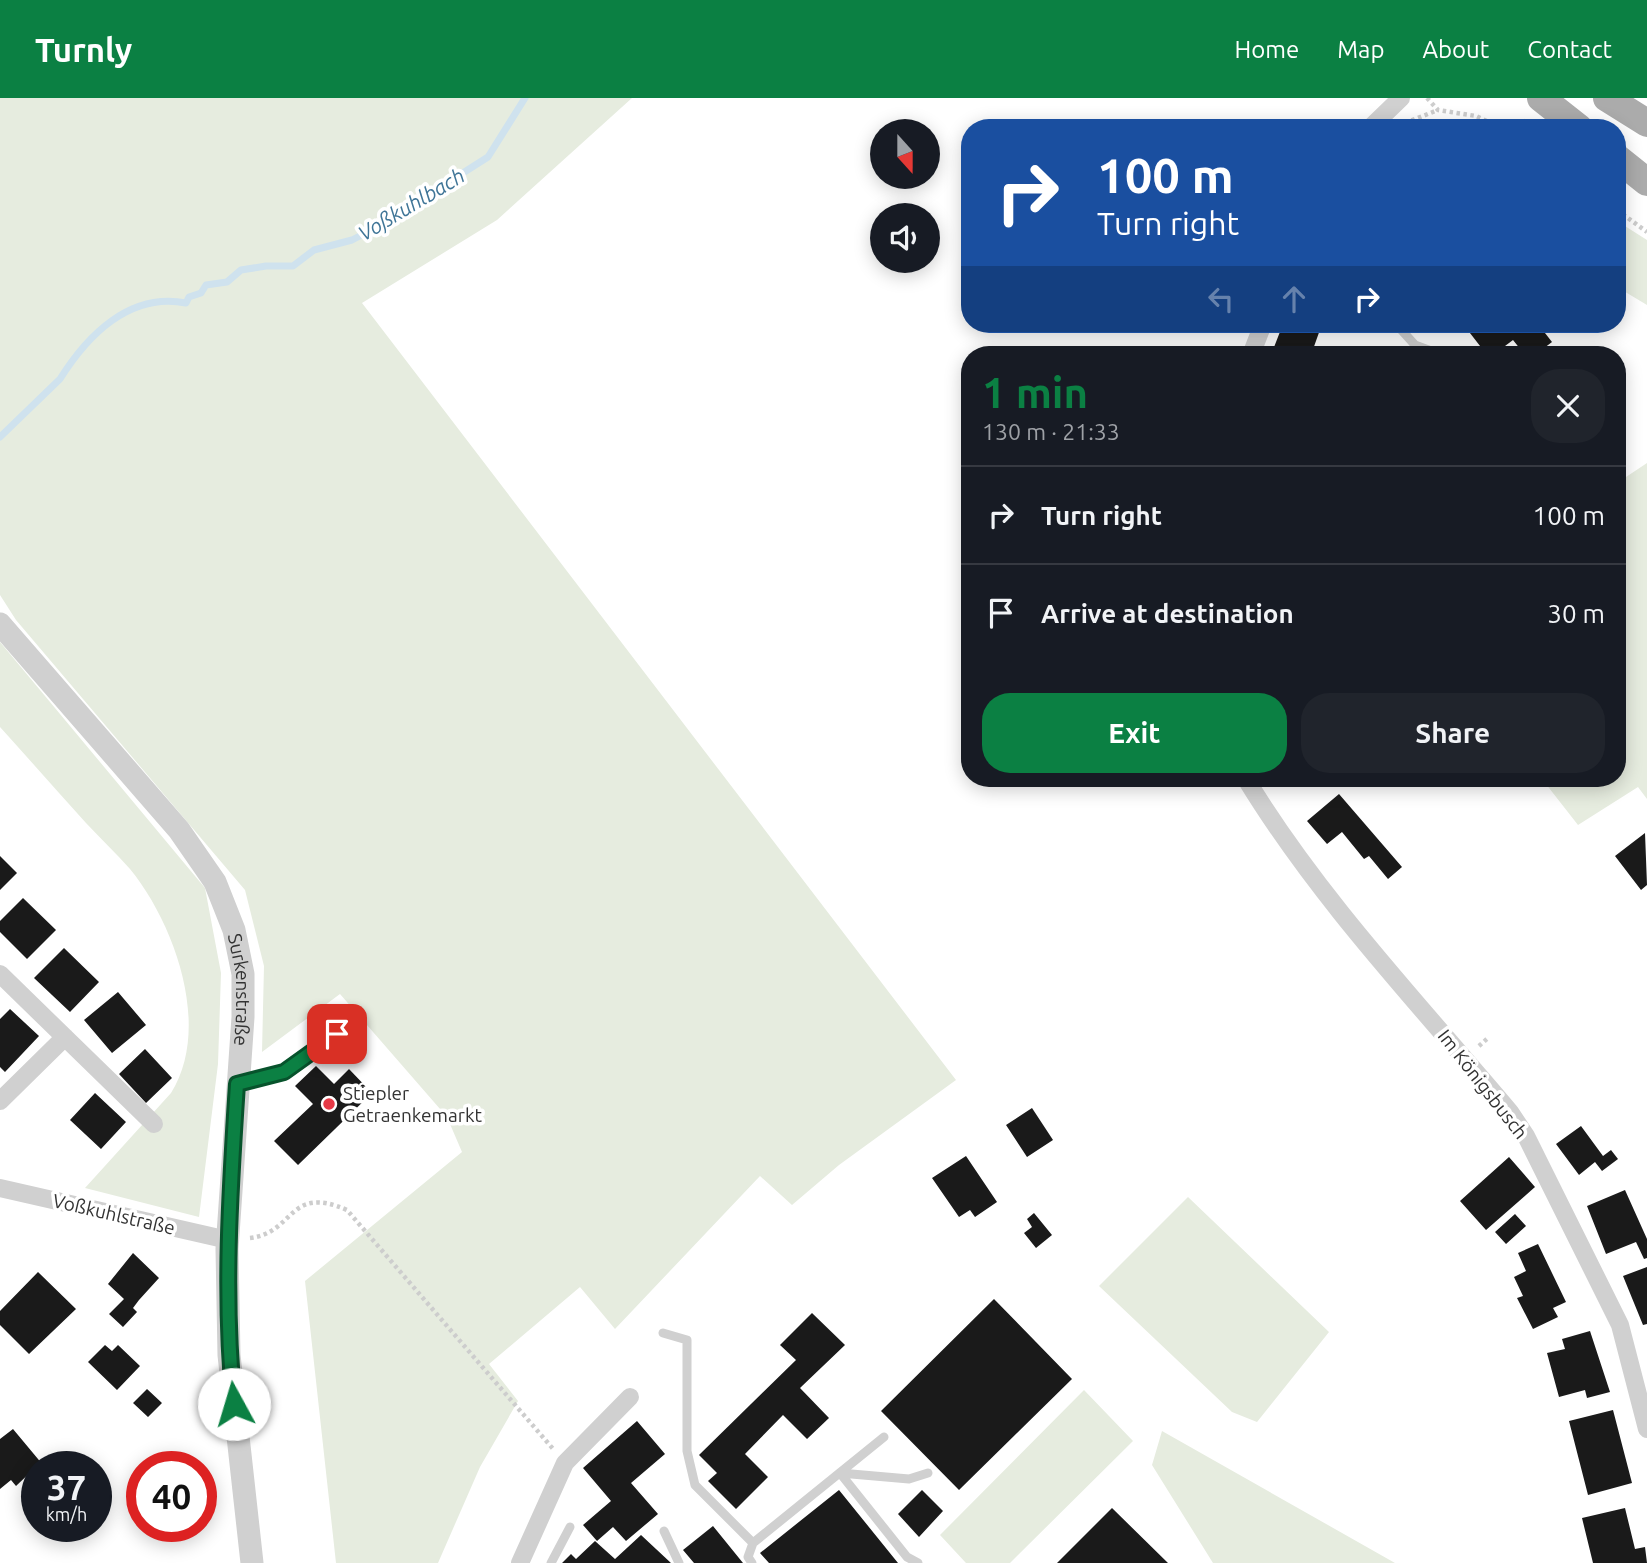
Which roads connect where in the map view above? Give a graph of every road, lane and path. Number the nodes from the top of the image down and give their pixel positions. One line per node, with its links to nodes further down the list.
1 (1401, 98): 8 (street)
2 (1427, 98): 6 (path)
3 (1541, 98): 11 (main road)
4 (1607, 98): 12 (main road)
5 (1634, 98): 7 (main road)
6 (1438, 110): 9 (path); 10 (path)
7 (1647, 117)
8 (1379, 119)
9 (1413, 119)
10 (1482, 119)
11 (1568, 119)
12 (1647, 123)
13 (1626, 165): 14 (main road)
14 (1647, 182)
15 (1626, 217): 16 (path)
16 (1647, 232)
17 (1404, 333): 18 (lane)
18 (1418, 346)
19 (0, 624): 24 (street, Surkenstraße)
20 (1251, 787): 31 (street, Im Königsbusch)
21 (0, 974): 23 (street)
22 (337, 1034): 24 (lane)
23 (65, 1037): 25 (street); 26 (street)
24 (237, 1084): 28 (street, Surkenstraße)
25 (0, 1101)
26 (154, 1124)
27 (0, 1188): 28 (street, Voßkuhlstraße)
28 (228, 1240): 33 (path); 39 (street, Surkenstraße)
29 (663, 1333): 38 (lane)
30 (630, 1397): 33 (street)
31 (1647, 1429)
32 (884, 1437): 34 (lane)
33 (565, 1463): 40 (street)
34 (840, 1473): 35 (lane); 38 (lane); 44 (lane)
35 (928, 1473)
36 (570, 1527): 41 (lane)
37 (664, 1531): 42 (lane)
38 (753, 1543): 43 (lane)
39 (252, 1563)
40 (520, 1563)
41 (551, 1563)
42 (678, 1563)
43 (752, 1563)
44 (918, 1563)

